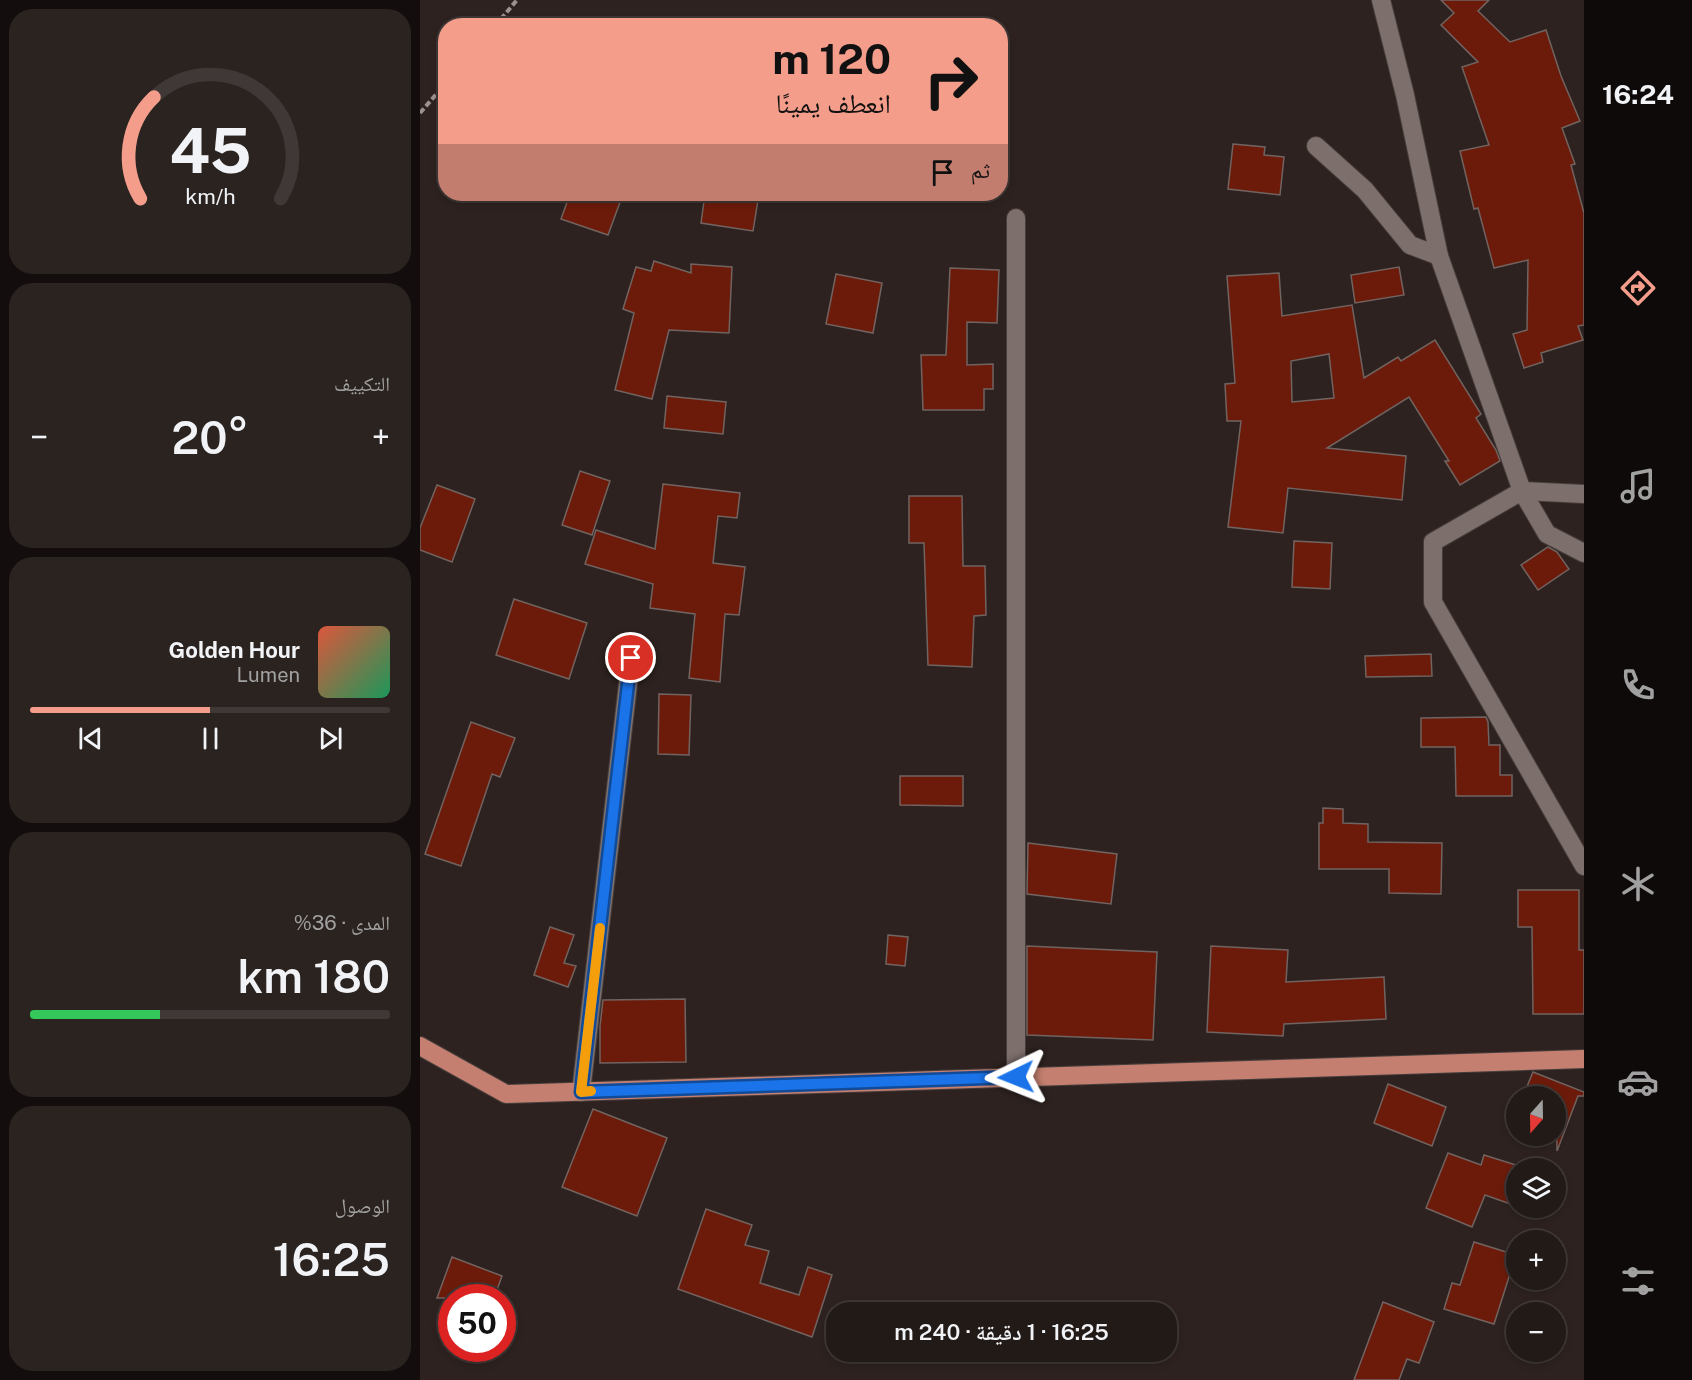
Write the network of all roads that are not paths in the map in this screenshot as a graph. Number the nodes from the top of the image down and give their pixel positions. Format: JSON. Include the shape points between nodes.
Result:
{"nodes":[{"id":1,"x":1381,"y":0,"type":"edge"},
{"id":2,"x":1316,"y":146,"type":"dead end"},
{"id":3,"x":1017,"y":218,"type":"dead end"},
{"id":4,"x":1439,"y":256,"type":"junction"},
{"id":5,"x":1522,"y":491,"type":"junction"},
{"id":6,"x":1584,"y":494,"type":"edge"},
{"id":7,"x":1584,"y":553,"type":"edge"},
{"id":8,"x":631,"y":658,"type":"dead end"},
{"id":9,"x":1584,"y":866,"type":"edge"},
{"id":10,"x":420,"y":1046,"type":"edge"},
{"id":11,"x":1584,"y":1059,"type":"edge"},
{"id":12,"x":1016,"y":1077,"type":"junction"},
{"id":13,"x":581,"y":1092,"type":"junction"}],
"edges":[{"from":1,"to":4,"type":"street"},
{"from":2,"to":4,"type":"street","via":[[1365,190],[1410,245]]},
{"from":3,"to":12,"type":"street"},
{"from":4,"to":5,"type":"street"},
{"from":5,"to":6,"type":"street"},
{"from":5,"to":7,"type":"street","via":[[1547,534]]},
{"from":5,"to":9,"type":"street","via":[[1433,542],[1433,602]]},
{"from":8,"to":13,"type":"street"},
{"from":10,"to":13,"type":"main road","via":[[506,1094]]},
{"from":11,"to":12,"type":"main road"},
{"from":12,"to":13,"type":"main road"}]}
